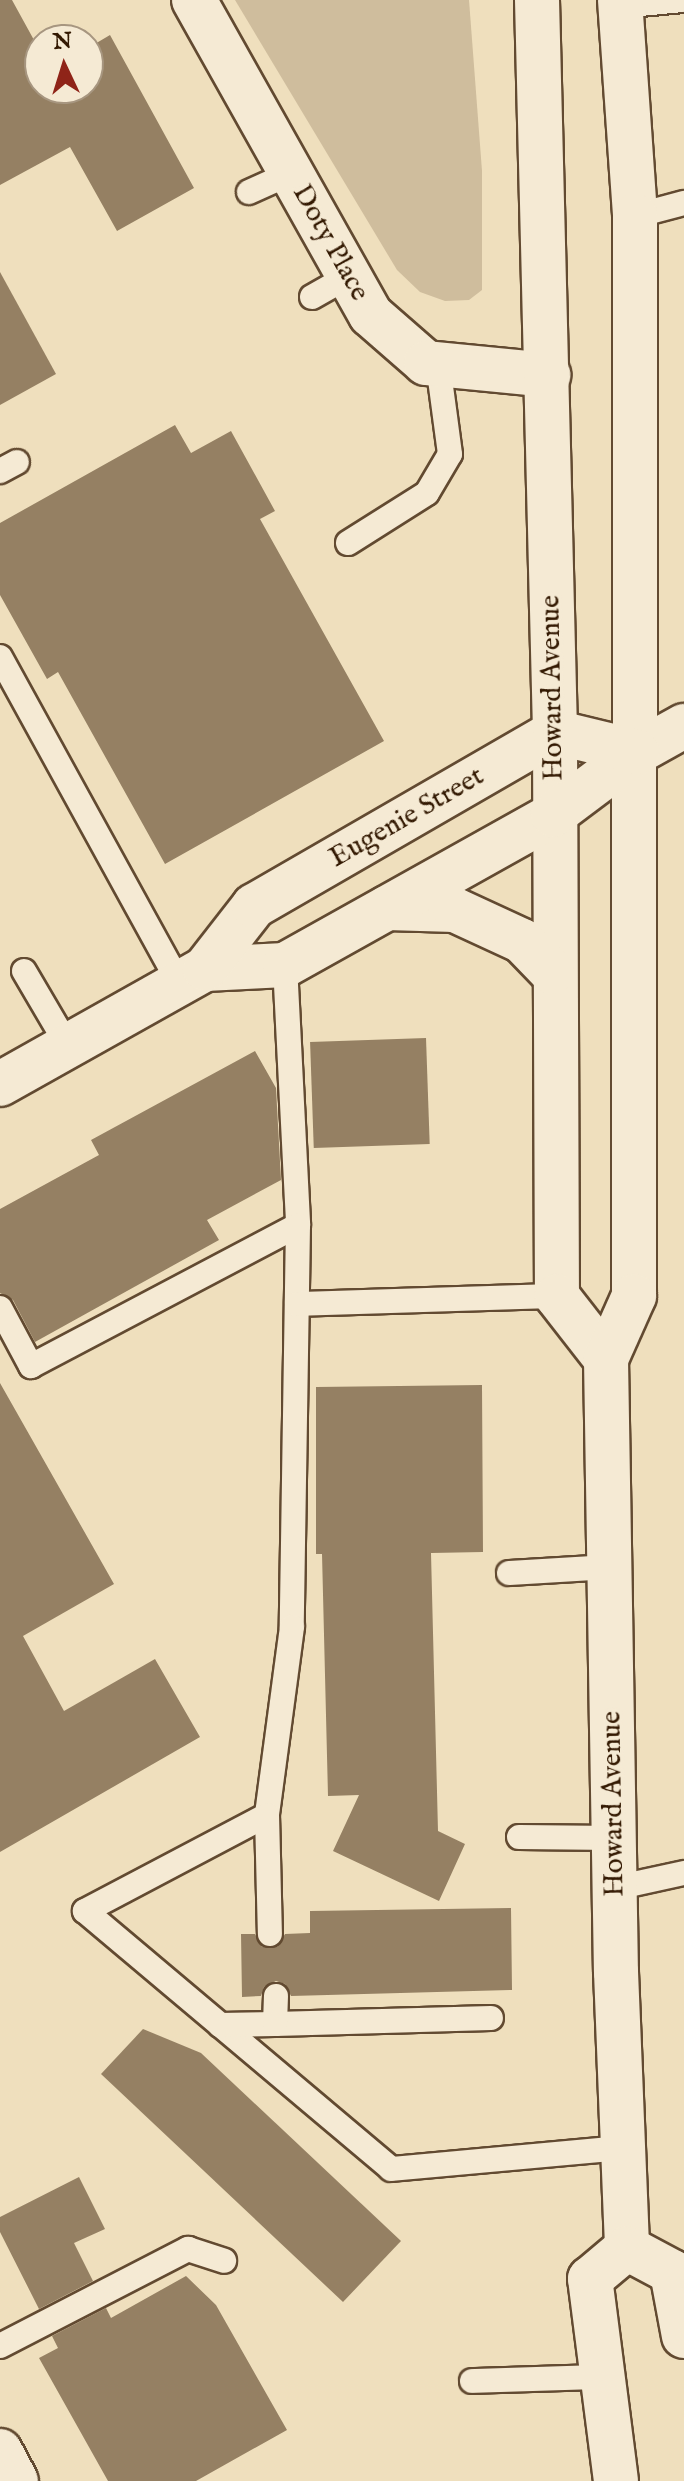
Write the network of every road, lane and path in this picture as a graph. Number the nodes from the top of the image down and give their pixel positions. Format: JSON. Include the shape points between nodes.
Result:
{"nodes":[{"id":1,"x":194,"y":0,"type":"edge"},
{"id":2,"x":537,"y":0,"type":"edge"},
{"id":3,"x":682,"y":0,"type":"edge"},
{"id":4,"x":620,"y":3,"type":"edge"},
{"id":5,"x":291,"y":173,"type":"junction"},
{"id":6,"x":249,"y":192,"type":"dead end"},
{"id":7,"x":684,"y":203,"type":"edge"},
{"id":8,"x":635,"y":216,"type":"junction"},
{"id":9,"x":438,"y":364,"type":"junction"},
{"id":10,"x":548,"y":375,"type":"junction"},
{"id":11,"x":348,"y":543,"type":"dead end"},
{"id":12,"x":0,"y":657,"type":"edge"},
{"id":13,"x":684,"y":726,"type":"edge"},
{"id":14,"x":555,"y":732,"type":"junction"},
{"id":15,"x":637,"y":752,"type":"junction"},
{"id":16,"x":553,"y":815,"type":"junction"},
{"id":17,"x":385,"y":908,"type":"junction"},
{"id":18,"x":285,"y":965,"type":"junction"},
{"id":19,"x":24,"y":971,"type":"dead end"},
{"id":20,"x":552,"y":972,"type":"junction"},
{"id":21,"x":192,"y":976,"type":"junction"},
{"id":22,"x":68,"y":1046,"type":"junction"},
{"id":23,"x":0,"y":1084,"type":"edge"},
{"id":24,"x":298,"y":1225,"type":"junction"},
{"id":25,"x":557,"y":1296,"type":"junction"},
{"id":26,"x":297,"y":1304,"type":"junction"},
{"id":27,"x":0,"y":1308,"type":"edge"},
{"id":28,"x":606,"y":1359,"type":"junction"},
{"id":29,"x":610,"y":1567,"type":"junction"},
{"id":30,"x":509,"y":1573,"type":"dead end"},
{"id":31,"x":267,"y":1815,"type":"junction"},
{"id":32,"x":519,"y":1837,"type":"dead end"},
{"id":33,"x":615,"y":1838,"type":"junction"},
{"id":34,"x":684,"y":1873,"type":"edge"},
{"id":35,"x":615,"y":1888,"type":"junction"},
{"id":36,"x":270,"y":1934,"type":"dead end"},
{"id":37,"x":276,"y":1996,"type":"dead end"},
{"id":38,"x":491,"y":2018,"type":"dead end"},
{"id":39,"x":275,"y":2024,"type":"junction"},
{"id":40,"x":220,"y":2025,"type":"junction"},
{"id":41,"x":623,"y":2148,"type":"junction"},
{"id":42,"x":627,"y":2248,"type":"junction"},
{"id":43,"x":224,"y":2261,"type":"dead end"},
{"id":44,"x":684,"y":2336,"type":"edge"},
{"id":45,"x":0,"y":2346,"type":"edge"},
{"id":46,"x":601,"y":2377,"type":"junction"},
{"id":47,"x":472,"y":2381,"type":"dead end"},
{"id":48,"x":0,"y":2451,"type":"edge"},
{"id":49,"x":16,"y":2481,"type":"edge"},
{"id":50,"x":616,"y":2481,"type":"edge"}],
"edges":[{"from":1,"to":5,"type":"main road","name":"Doty Place"},
{"from":2,"to":10,"type":"main road","name":"Howard Avenue"},
{"from":3,"to":4,"type":"lane"},
{"from":4,"to":8,"type":"main road","name":"Howard Avenue"},
{"from":5,"to":6,"type":"lane"},
{"from":5,"to":9,"type":"main road","name":"Doty Place","via":[[330,287],[426,363]]},
{"from":7,"to":8,"type":"lane"},
{"from":8,"to":15,"type":"main road","name":"Howard Avenue"},
{"from":9,"to":10,"type":"main road","name":"Doty Place"},
{"from":9,"to":11,"type":"lane","via":[[450,454],[427,493]]},
{"from":10,"to":14,"type":"main road","name":"Howard Avenue"},
{"from":12,"to":21,"type":"lane"},
{"from":13,"to":15,"type":"main road","name":"Eugenie Street"},
{"from":14,"to":15,"type":"main road"},
{"from":14,"to":16,"type":"main road","name":"Howard Avenue"},
{"from":14,"to":21,"type":"main road","name":"Eugenie Street","via":[[254,906]]},
{"from":15,"to":16,"type":"main road","name":"Eugenie Street"},
{"from":15,"to":28,"type":"main road","name":"Howard Avenue","via":[[634,1296]]},
{"from":16,"to":17,"type":"main road","name":"Eugenie Street"},
{"from":16,"to":20,"type":"main road","name":"Howard Avenue"},
{"from":17,"to":18,"type":"main road","name":"Eugenie Street"},
{"from":17,"to":20,"type":"main road","via":[[455,910],[522,941]]},
{"from":18,"to":21,"type":"main road","name":"Eugenie Street"},
{"from":18,"to":24,"type":"lane"},
{"from":19,"to":22,"type":"lane"},
{"from":20,"to":25,"type":"main road","name":"Howard Avenue"},
{"from":21,"to":22,"type":"main road","name":"Eugenie Street"},
{"from":22,"to":23,"type":"main road","name":"Eugenie Street"},
{"from":24,"to":26,"type":"lane"},
{"from":24,"to":27,"type":"lane","via":[[31,1366]]},
{"from":25,"to":26,"type":"lane"},
{"from":25,"to":28,"type":"main road"},
{"from":26,"to":31,"type":"lane","via":[[292,1627]]},
{"from":28,"to":29,"type":"main road","name":"Howard Avenue"},
{"from":29,"to":30,"type":"lane"},
{"from":29,"to":33,"type":"main road","name":"Howard Avenue"},
{"from":31,"to":36,"type":"lane"},
{"from":31,"to":40,"type":"lane","via":[[85,1911]]},
{"from":32,"to":33,"type":"lane"},
{"from":33,"to":35,"type":"main road","name":"Howard Avenue"},
{"from":34,"to":35,"type":"lane"},
{"from":35,"to":41,"type":"main road","name":"Howard Avenue"},
{"from":37,"to":39,"type":"lane"},
{"from":38,"to":39,"type":"lane"},
{"from":39,"to":40,"type":"lane"},
{"from":40,"to":41,"type":"lane","via":[[391,2169]]},
{"from":41,"to":42,"type":"main road","name":"Howard Avenue"},
{"from":42,"to":44,"type":"main road","via":[[672,2272]]},
{"from":42,"to":46,"type":"main road","via":[[590,2279]]},
{"from":43,"to":45,"type":"lane","via":[[188,2249]]},
{"from":46,"to":47,"type":"lane"},
{"from":46,"to":50,"type":"main road"},
{"from":48,"to":49,"type":"main road"}]}
